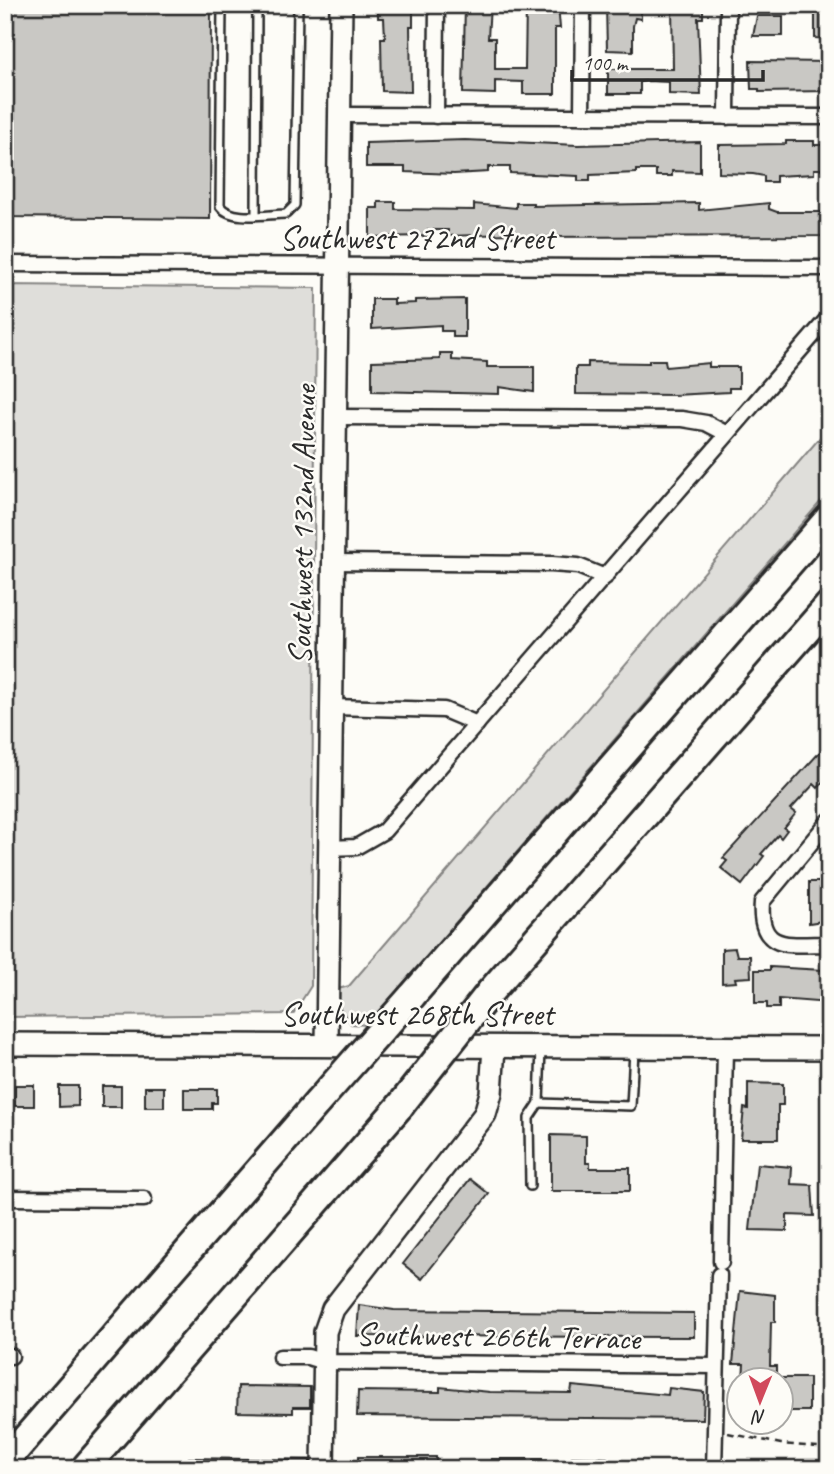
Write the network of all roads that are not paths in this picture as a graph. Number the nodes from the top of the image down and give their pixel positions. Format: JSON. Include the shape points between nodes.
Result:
{"nodes":[{"id":1,"x":222,"y":5,"type":"edge"},
{"id":2,"x":257,"y":5,"type":"edge"},
{"id":3,"x":298,"y":5,"type":"edge"},
{"id":4,"x":341,"y":5,"type":"edge"},
{"id":5,"x":437,"y":5,"type":"edge"},
{"id":6,"x":583,"y":5,"type":"edge"},
{"id":7,"x":728,"y":5,"type":"edge"},
{"id":8,"x":340,"y":115,"type":"junction"},
{"id":9,"x":436,"y":116,"type":"junction"},
{"id":10,"x":582,"y":116,"type":"junction"},
{"id":11,"x":727,"y":117,"type":"junction"},
{"id":12,"x":829,"y":117,"type":"edge"},
{"id":13,"x":256,"y":214,"type":"junction"},
{"id":14,"x":5,"y":264,"type":"edge"},
{"id":15,"x":339,"y":266,"type":"junction"},
{"id":16,"x":829,"y":268,"type":"edge"},
{"id":17,"x":829,"y":317,"type":"edge"},
{"id":18,"x":335,"y":417,"type":"junction"},
{"id":19,"x":727,"y":434,"type":"junction"},
{"id":20,"x":829,"y":518,"type":"edge"},
{"id":21,"x":333,"y":562,"type":"junction"},
{"id":22,"x":605,"y":577,"type":"junction"},
{"id":23,"x":829,"y":604,"type":"edge"},
{"id":24,"x":332,"y":707,"type":"junction"},
{"id":25,"x":477,"y":724,"type":"junction"},
{"id":26,"x":829,"y":821,"type":"edge"},
{"id":27,"x":329,"y":848,"type":"junction"},
{"id":28,"x":829,"y":944,"type":"edge"},
{"id":29,"x":5,"y":1044,"type":"edge"},
{"id":30,"x":327,"y":1045,"type":"junction"},
{"id":31,"x":494,"y":1047,"type":"junction"},
{"id":32,"x":541,"y":1047,"type":"junction"},
{"id":33,"x":635,"y":1047,"type":"junction"},
{"id":34,"x":725,"y":1047,"type":"junction"},
{"id":35,"x":829,"y":1048,"type":"edge"},
{"id":36,"x":539,"y":1103,"type":"junction"},
{"id":37,"x":530,"y":1186,"type":"dead end"},
{"id":38,"x":5,"y":1198,"type":"edge"},
{"id":39,"x":144,"y":1199,"type":"dead end"},
{"id":40,"x":280,"y":1357,"type":"dead end"},
{"id":41,"x":324,"y":1362,"type":"junction"},
{"id":42,"x":716,"y":1366,"type":"junction"},
{"id":43,"x":5,"y":1462,"type":"edge"},
{"id":44,"x":84,"y":1469,"type":"edge"},
{"id":45,"x":323,"y":1469,"type":"edge"},
{"id":46,"x":714,"y":1469,"type":"edge"}],
"edges":[{"from":1,"to":13,"type":"lane","via":[[220,206],[232,214]]},
{"from":2,"to":13,"type":"lane"},
{"from":3,"to":13,"type":"lane","via":[[295,205],[286,214]]},
{"from":4,"to":8,"type":"street","name":"Southwest 132nd Avenue"},
{"from":5,"to":9,"type":"street"},
{"from":6,"to":10,"type":"street"},
{"from":7,"to":11,"type":"street"},
{"from":8,"to":9,"type":"street"},
{"from":8,"to":15,"type":"street","name":"Southwest 132nd Avenue"},
{"from":9,"to":10,"type":"street"},
{"from":10,"to":11,"type":"street"},
{"from":11,"to":12,"type":"street"},
{"from":14,"to":15,"type":"street","name":"Southwest 272nd Street"},
{"from":15,"to":16,"type":"street","name":"Southwest 272nd Street"},
{"from":15,"to":18,"type":"street","name":"Southwest 132nd Avenue"},
{"from":17,"to":19,"type":"street"},
{"from":18,"to":19,"type":"street","via":[[672,419],[706,423]]},
{"from":18,"to":21,"type":"street","name":"Southwest 132nd Avenue"},
{"from":19,"to":22,"type":"street"},
{"from":20,"to":43,"type":"highway","bridge":true},
{"from":21,"to":22,"type":"street","via":[[552,564],[578,566]]},
{"from":21,"to":24,"type":"street","name":"Southwest 132nd Avenue"},
{"from":22,"to":25,"type":"street"},
{"from":23,"to":44,"type":"highway","bridge":true,"via":[[490,992],[400,1106]]},
{"from":24,"to":25,"type":"street","via":[[444,710]]},
{"from":24,"to":27,"type":"street","name":"Southwest 132nd Avenue"},
{"from":25,"to":27,"type":"street","via":[[384,831],[356,847]]},
{"from":26,"to":28,"type":"street","via":[[762,902],[761,929],[769,939],[785,944]]},
{"from":27,"to":30,"type":"street","name":"Southwest 132nd Avenue"},
{"from":29,"to":30,"type":"street","name":"Southwest 268th Street"},
{"from":30,"to":31,"type":"street","name":"Southwest 268th Street"},
{"from":31,"to":32,"type":"street","name":"Southwest 268th Street"},
{"from":31,"to":41,"type":"street","via":[[485,1114],[332,1310],[325,1332]]},
{"from":32,"to":33,"type":"street","name":"Southwest 268th Street"},
{"from":32,"to":36,"type":"lane"},
{"from":33,"to":34,"type":"street","name":"Southwest 268th Street"},
{"from":33,"to":36,"type":"lane","via":[[631,1105]]},
{"from":34,"to":35,"type":"street","name":"Southwest 268th Street"},
{"from":34,"to":42,"type":"street"},
{"from":36,"to":37,"type":"lane","via":[[529,1118]]},
{"from":38,"to":39,"type":"street"},
{"from":40,"to":41,"type":"street","name":"Southwest 266th Terrace"},
{"from":41,"to":42,"type":"street","name":"Southwest 266th Terrace"},
{"from":41,"to":45,"type":"street"},
{"from":42,"to":46,"type":"street"}]}
